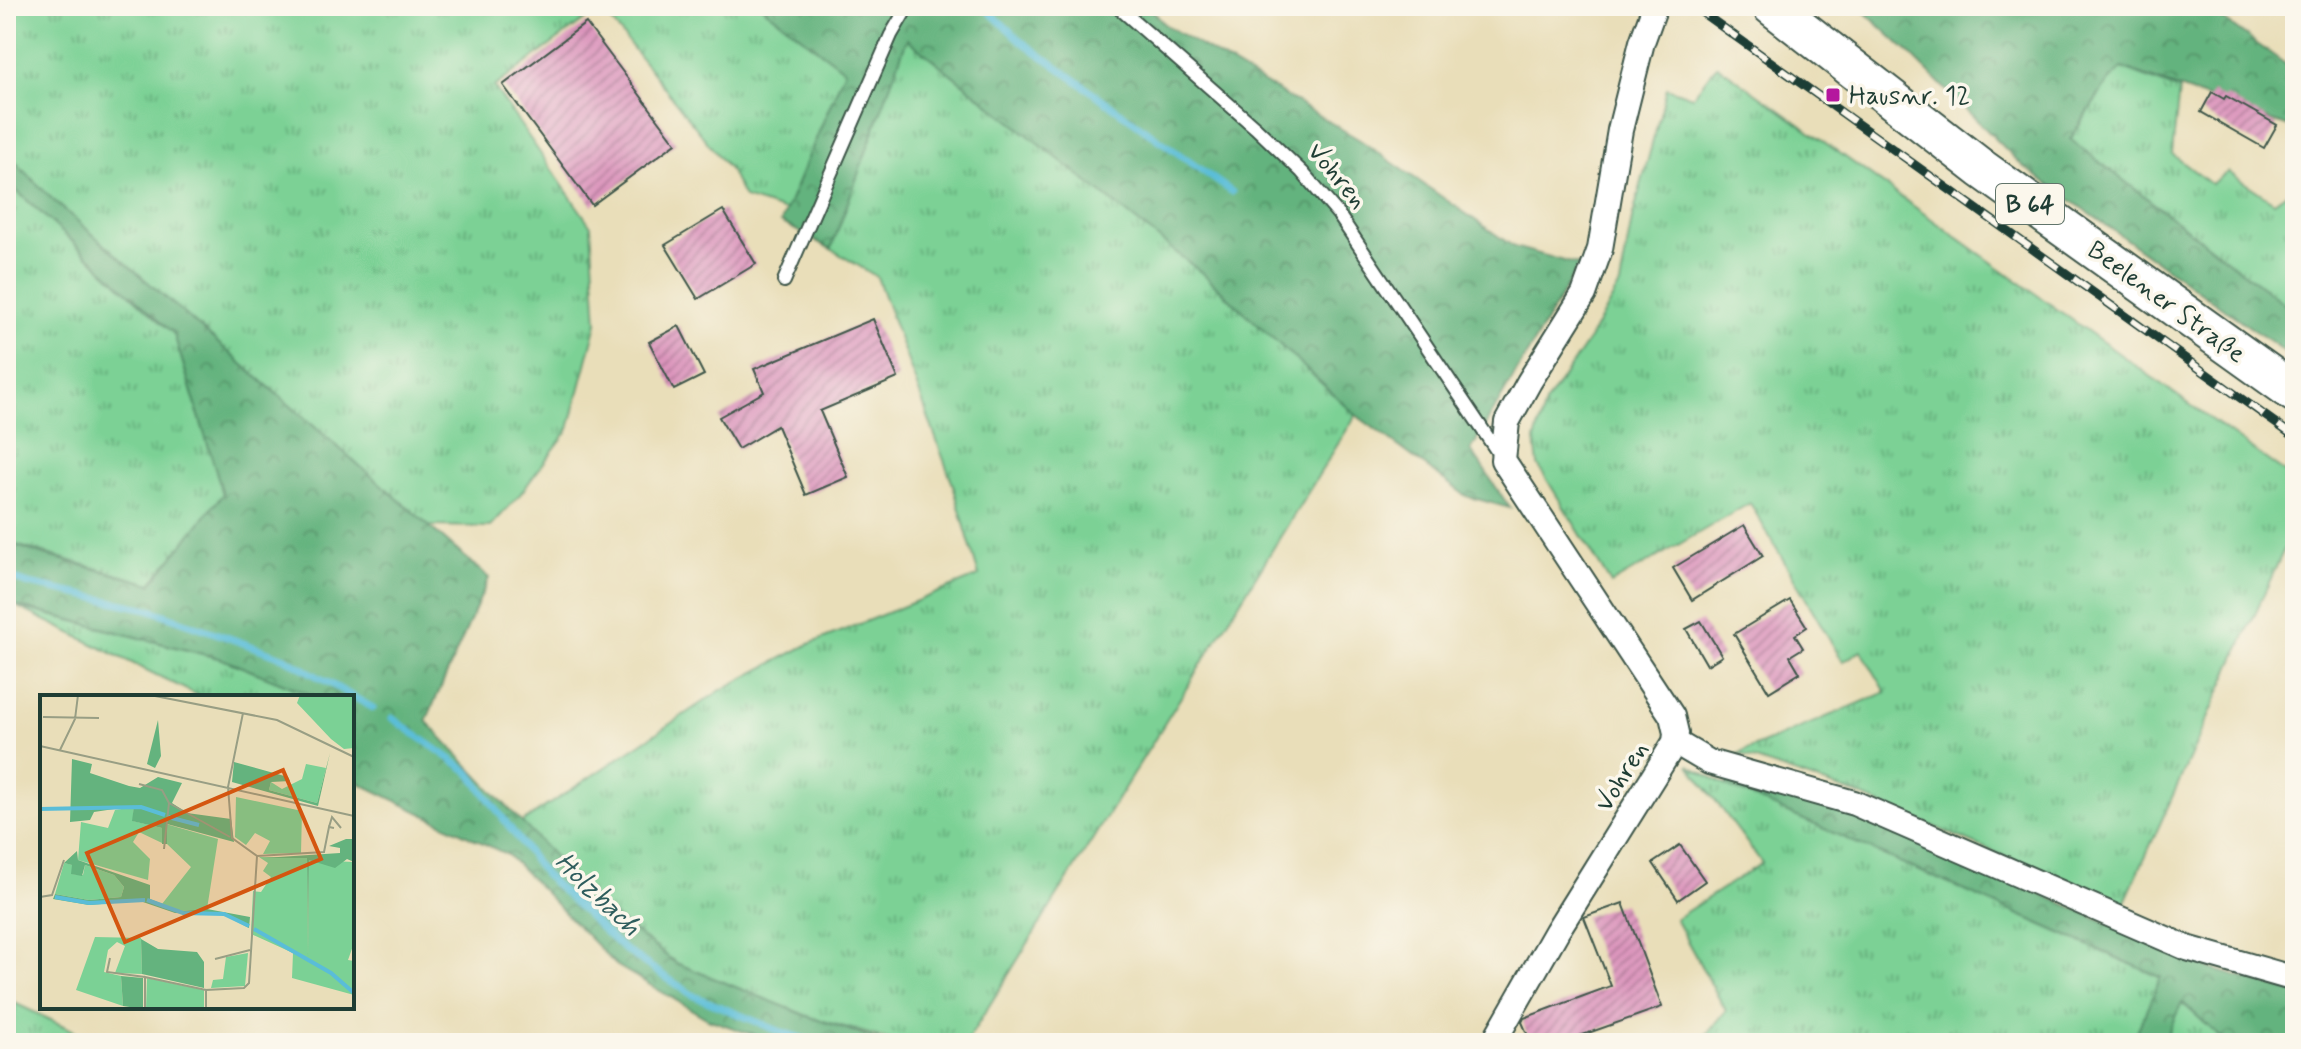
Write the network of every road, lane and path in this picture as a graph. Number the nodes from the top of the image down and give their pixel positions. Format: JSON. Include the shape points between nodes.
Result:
{"nodes":[{"id":1,"x":908,"y":6,"type":"edge"},
{"id":2,"x":1117,"y":6,"type":"edge"},
{"id":3,"x":1655,"y":6,"type":"edge"},
{"id":4,"x":1772,"y":6,"type":"edge"},
{"id":5,"x":784,"y":281,"type":"dead end"},
{"id":6,"x":2295,"y":393,"type":"edge"},
{"id":7,"x":1475,"y":418,"type":"junction"},
{"id":8,"x":1507,"y":422,"type":"junction"},
{"id":9,"x":1503,"y":460,"type":"junction"},
{"id":10,"x":1675,"y":742,"type":"junction"},
{"id":11,"x":2295,"y":979,"type":"edge"},
{"id":12,"x":1493,"y":1043,"type":"edge"}],
"edges":[{"from":1,"to":5,"type":"lane"},
{"from":2,"to":7,"type":"lane","name":"Vohren","via":[[1302,172],[1338,214]]},
{"from":3,"to":8,"type":"street","via":[[1620,130],[1600,249],[1584,294]]},
{"from":4,"to":6,"type":"main road","name":"Beelener Straße","number":"B 64","via":[[1982,169]]},
{"from":7,"to":8,"type":"lane"},
{"from":7,"to":9,"type":"lane","name":"Vohren"},
{"from":8,"to":9,"type":"street"},
{"from":9,"to":10,"type":"street","name":"Vohren","via":[[1672,716]]},
{"from":10,"to":11,"type":"street","via":[[1709,762],[1854,803],[2187,948]]},
{"from":10,"to":12,"type":"street","name":"Vohren"}]}
